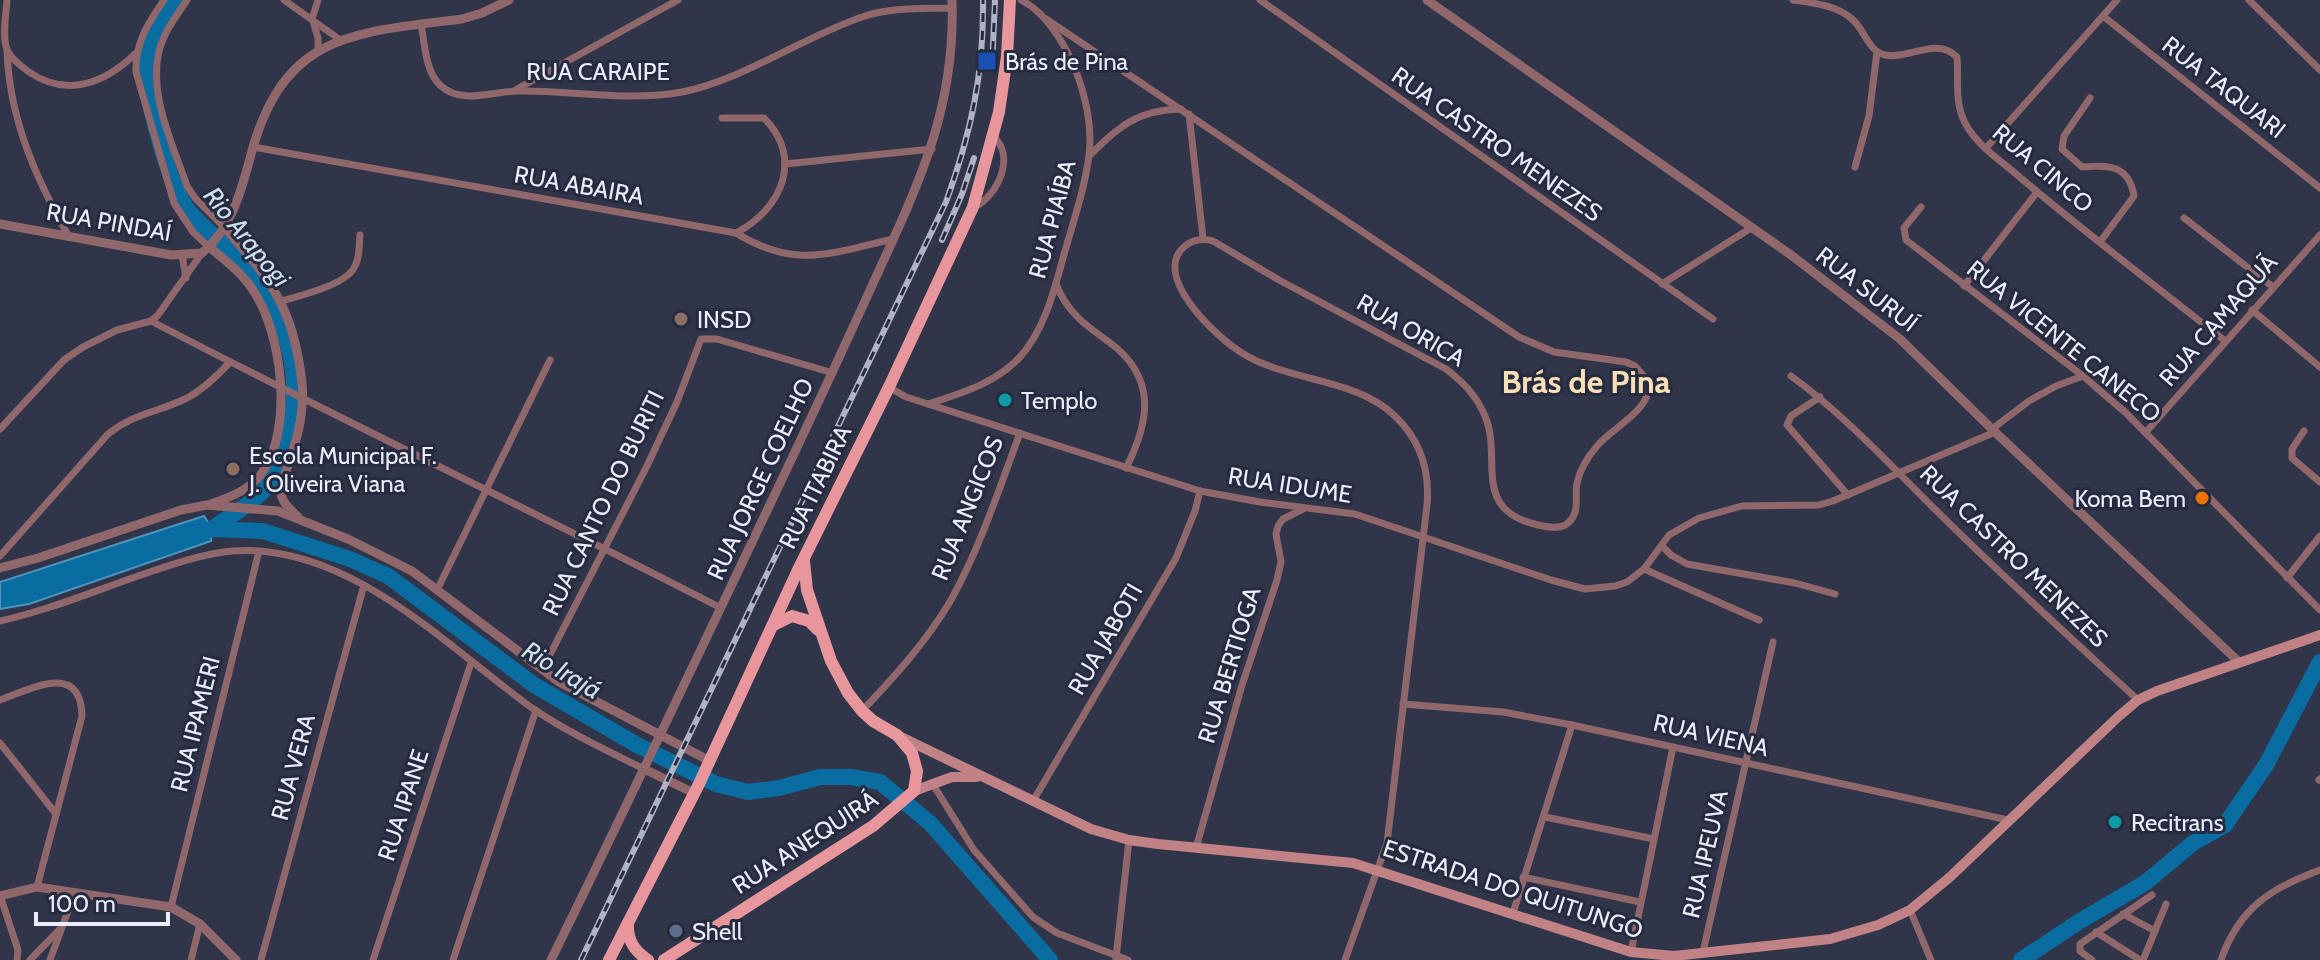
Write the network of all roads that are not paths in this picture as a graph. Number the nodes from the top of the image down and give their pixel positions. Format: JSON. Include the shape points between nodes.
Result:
{"nodes":[{"id":1,"x":7,"y":0,"type":"edge"},
{"id":2,"x":164,"y":0,"type":"edge"},
{"id":3,"x":187,"y":0,"type":"edge"},
{"id":4,"x":284,"y":0,"type":"edge"},
{"id":5,"x":318,"y":0,"type":"edge"},
{"id":6,"x":509,"y":0,"type":"edge"},
{"id":7,"x":678,"y":0,"type":"edge"},
{"id":8,"x":1010,"y":0,"type":"edge"},
{"id":9,"x":1021,"y":0,"type":"edge"},
{"id":10,"x":1260,"y":0,"type":"edge"},
{"id":11,"x":1427,"y":0,"type":"edge"},
{"id":12,"x":1793,"y":0,"type":"edge"},
{"id":13,"x":2117,"y":0,"type":"edge"},
{"id":14,"x":2249,"y":0,"type":"edge"},
{"id":15,"x":952,"y":4,"type":"edge"},
{"id":16,"x":2103,"y":16,"type":"junction"},
{"id":17,"x":312,"y":19,"type":"junction"},
{"id":18,"x":1046,"y":19,"type":"junction"},
{"id":19,"x":3,"y":22,"type":"edge"},
{"id":20,"x":421,"y":24,"type":"junction"},
{"id":21,"x":339,"y":39,"type":"junction"},
{"id":22,"x":7,"y":49,"type":"junction"},
{"id":23,"x":318,"y":50,"type":"junction"},
{"id":24,"x":1877,"y":52,"type":"junction"},
{"id":25,"x":135,"y":54,"type":"junction"},
{"id":26,"x":2320,"y":70,"type":"edge"},
{"id":27,"x":515,"y":91,"type":"junction"},
{"id":28,"x":2090,"y":98,"type":"dead end"},
{"id":29,"x":1181,"y":109,"type":"junction"},
{"id":30,"x":1189,"y":114,"type":"junction"},
{"id":31,"x":722,"y":118,"type":"dead end"},
{"id":32,"x":253,"y":147,"type":"junction"},
{"id":33,"x":1986,"y":148,"type":"junction"},
{"id":34,"x":932,"y":149,"type":"junction"},
{"id":35,"x":1090,"y":155,"type":"junction"},
{"id":36,"x":785,"y":164,"type":"junction"},
{"id":37,"x":1855,"y":167,"type":"dead end"},
{"id":38,"x":2320,"y":188,"type":"edge"},
{"id":39,"x":2037,"y":192,"type":"junction"},
{"id":40,"x":1921,"y":207,"type":"dead end"},
{"id":41,"x":2184,"y":218,"type":"dead end"},
{"id":42,"x":0,"y":224,"type":"edge"},
{"id":43,"x":1751,"y":228,"type":"junction"},
{"id":44,"x":222,"y":229,"type":"junction"},
{"id":45,"x":736,"y":233,"type":"junction"},
{"id":46,"x":68,"y":235,"type":"junction"},
{"id":47,"x":360,"y":235,"type":"dead end"},
{"id":48,"x":2320,"y":235,"type":"edge"},
{"id":49,"x":1203,"y":238,"type":"junction"},
{"id":50,"x":893,"y":239,"type":"junction"},
{"id":51,"x":2100,"y":242,"type":"junction"},
{"id":52,"x":208,"y":248,"type":"junction"},
{"id":53,"x":182,"y":255,"type":"junction"},
{"id":54,"x":186,"y":278,"type":"junction"},
{"id":55,"x":1056,"y":284,"type":"junction"},
{"id":56,"x":1662,"y":284,"type":"junction"},
{"id":57,"x":1964,"y":286,"type":"junction"},
{"id":58,"x":2273,"y":287,"type":"junction"},
{"id":59,"x":282,"y":301,"type":"junction"},
{"id":60,"x":2252,"y":310,"type":"junction"},
{"id":61,"x":1713,"y":319,"type":"dead end"},
{"id":62,"x":151,"y":321,"type":"junction"},
{"id":63,"x":2224,"y":340,"type":"junction"},
{"id":64,"x":550,"y":360,"type":"dead end"},
{"id":65,"x":230,"y":362,"type":"junction"},
{"id":66,"x":2320,"y":367,"type":"edge"},
{"id":67,"x":833,"y":373,"type":"junction"},
{"id":68,"x":1791,"y":376,"type":"dead end"},
{"id":69,"x":2083,"y":376,"type":"junction"},
{"id":70,"x":889,"y":387,"type":"junction"},
{"id":71,"x":286,"y":391,"type":"junction"},
{"id":72,"x":1820,"y":397,"type":"junction"},
{"id":73,"x":301,"y":398,"type":"junction"},
{"id":74,"x":928,"y":404,"type":"junction"},
{"id":75,"x":0,"y":429,"type":"edge"},
{"id":76,"x":1993,"y":431,"type":"junction"},
{"id":77,"x":2304,"y":431,"type":"dead end"},
{"id":78,"x":2146,"y":432,"type":"junction"},
{"id":79,"x":1020,"y":433,"type":"junction"},
{"id":80,"x":1126,"y":468,"type":"junction"},
{"id":81,"x":1898,"y":473,"type":"junction"},
{"id":82,"x":2320,"y":482,"type":"edge"},
{"id":83,"x":488,"y":489,"type":"junction"},
{"id":84,"x":1200,"y":491,"type":"junction"},
{"id":85,"x":1848,"y":495,"type":"junction"},
{"id":86,"x":207,"y":505,"type":"junction"},
{"id":87,"x":1305,"y":508,"type":"junction"},
{"id":88,"x":300,"y":519,"type":"junction"},
{"id":89,"x":1424,"y":536,"type":"junction"},
{"id":90,"x":2320,"y":536,"type":"edge"},
{"id":91,"x":1662,"y":546,"type":"junction"},
{"id":92,"x":604,"y":548,"type":"junction"},
{"id":93,"x":259,"y":551,"type":"junction"},
{"id":94,"x":0,"y":556,"type":"edge"},
{"id":95,"x":804,"y":558,"type":"junction"},
{"id":96,"x":0,"y":568,"type":"edge"},
{"id":97,"x":1644,"y":569,"type":"junction"},
{"id":98,"x":2287,"y":578,"type":"junction"},
{"id":99,"x":364,"y":585,"type":"junction"},
{"id":100,"x":437,"y":590,"type":"junction"},
{"id":101,"x":1835,"y":594,"type":"dead end"},
{"id":102,"x":721,"y":608,"type":"junction"},
{"id":103,"x":2320,"y":610,"type":"edge"},
{"id":104,"x":1759,"y":620,"type":"dead end"},
{"id":105,"x":0,"y":621,"type":"edge"},
{"id":106,"x":772,"y":626,"type":"junction"},
{"id":107,"x":821,"y":632,"type":"junction"},
{"id":108,"x":2320,"y":635,"type":"edge"},
{"id":109,"x":1773,"y":642,"type":"dead end"},
{"id":110,"x":2239,"y":662,"type":"junction"},
{"id":111,"x":471,"y":663,"type":"junction"},
{"id":112,"x":542,"y":670,"type":"junction"},
{"id":113,"x":0,"y":700,"type":"edge"},
{"id":114,"x":2138,"y":700,"type":"junction"},
{"id":115,"x":1403,"y":704,"type":"junction"},
{"id":116,"x":536,"y":710,"type":"junction"},
{"id":117,"x":862,"y":711,"type":"junction"},
{"id":118,"x":1572,"y":725,"type":"junction"},
{"id":119,"x":897,"y":735,"type":"junction"},
{"id":120,"x":658,"y":740,"type":"junction"},
{"id":121,"x":0,"y":743,"type":"edge"},
{"id":122,"x":1673,"y":747,"type":"junction"},
{"id":123,"x":708,"y":764,"type":"junction"},
{"id":124,"x":1746,"y":764,"type":"junction"},
{"id":125,"x":646,"y":766,"type":"junction"},
{"id":126,"x":990,"y":780,"type":"junction"},
{"id":127,"x":932,"y":783,"type":"junction"},
{"id":128,"x":696,"y":789,"type":"junction"},
{"id":129,"x":912,"y":793,"type":"junction"},
{"id":130,"x":1033,"y":801,"type":"junction"},
{"id":131,"x":56,"y":814,"type":"junction"},
{"id":132,"x":1545,"y":817,"type":"junction"},
{"id":133,"x":2008,"y":820,"type":"junction"},
{"id":134,"x":1654,"y":839,"type":"junction"},
{"id":135,"x":1129,"y":840,"type":"junction"},
{"id":136,"x":1196,"y":848,"type":"junction"},
{"id":137,"x":1379,"y":869,"type":"junction"},
{"id":138,"x":2320,"y":870,"type":"edge"},
{"id":139,"x":1523,"y":877,"type":"junction"},
{"id":140,"x":37,"y":887,"type":"junction"},
{"id":141,"x":75,"y":892,"type":"junction"},
{"id":142,"x":0,"y":895,"type":"edge"},
{"id":143,"x":2152,"y":895,"type":"dead end"},
{"id":144,"x":1640,"y":902,"type":"junction"},
{"id":145,"x":2166,"y":904,"type":"dead end"},
{"id":146,"x":171,"y":907,"type":"junction"},
{"id":147,"x":1910,"y":910,"type":"junction"},
{"id":148,"x":1513,"y":913,"type":"junction"},
{"id":149,"x":2123,"y":914,"type":"junction"},
{"id":150,"x":628,"y":923,"type":"junction"},
{"id":151,"x":200,"y":924,"type":"junction"},
{"id":152,"x":61,"y":928,"type":"junction"},
{"id":153,"x":2155,"y":931,"type":"junction"},
{"id":154,"x":2096,"y":932,"type":"junction"},
{"id":155,"x":1631,"y":952,"type":"junction"},
{"id":156,"x":1703,"y":952,"type":"junction"},
{"id":157,"x":1116,"y":958,"type":"edge"},
{"id":158,"x":1652,"y":958,"type":"edge"},
{"id":159,"x":17,"y":960,"type":"edge"},
{"id":160,"x":30,"y":960,"type":"edge"},
{"id":161,"x":50,"y":960,"type":"edge"},
{"id":162,"x":191,"y":960,"type":"edge"},
{"id":163,"x":236,"y":960,"type":"edge"},
{"id":164,"x":261,"y":960,"type":"edge"},
{"id":165,"x":373,"y":960,"type":"edge"},
{"id":166,"x":453,"y":960,"type":"edge"},
{"id":167,"x":551,"y":960,"type":"edge"},
{"id":168,"x":609,"y":960,"type":"edge"},
{"id":169,"x":648,"y":960,"type":"edge"},
{"id":170,"x":664,"y":960,"type":"edge"},
{"id":171,"x":1128,"y":960,"type":"edge"},
{"id":172,"x":1345,"y":960,"type":"edge"},
{"id":173,"x":1931,"y":960,"type":"edge"},
{"id":174,"x":2092,"y":960,"type":"edge"},
{"id":175,"x":2141,"y":960,"type":"edge"},
{"id":176,"x":2221,"y":960,"type":"edge"}],
"edges":[{"from":1,"to":19,"type":"street"},
{"from":2,"to":25,"type":"street"},
{"from":3,"to":44,"type":"street","via":[[160,48],[158,88],[187,186]]},
{"from":4,"to":17,"type":"street"},
{"from":5,"to":17,"type":"street"},
{"from":6,"to":20,"type":"street","via":[[462,19]]},
{"from":7,"to":27,"type":"street"},
{"from":8,"to":70,"type":"main road","name":"RUA ITABIRA","via":[[993,136],[973,207]]},
{"from":9,"to":18,"type":"street","name":"RUA PIAÍBA"},
{"from":10,"to":56,"type":"street","name":"RUA CASTRO MENEZES"},
{"from":11,"to":43,"type":"street","name":"RUA SURUÍ"},
{"from":12,"to":24,"type":"street","via":[[1842,12]]},
{"from":13,"to":16,"type":"street"},
{"from":14,"to":26,"type":"street"},
{"from":15,"to":27,"type":"street","name":"RUA CARAIPE","via":[[865,16],[682,92]]},
{"from":15,"to":34,"type":"street","name":"RUA JORGE COELHO","via":[[949,75]]},
{"from":16,"to":33,"type":"street"},
{"from":16,"to":38,"type":"street","name":"RUA TAQUARI"},
{"from":17,"to":21,"type":"street"},
{"from":17,"to":23,"type":"street"},
{"from":18,"to":29,"type":"street","name":"RUA ORICA"},
{"from":18,"to":35,"type":"street","name":"RUA PIAÍBA","via":[[1080,82]]},
{"from":19,"to":22,"type":"street"},
{"from":20,"to":21,"type":"street"},
{"from":20,"to":27,"type":"street","name":"RUA CARAIPE","via":[[429,65],[442,87],[467,96]]},
{"from":21,"to":23,"type":"street"},
{"from":22,"to":25,"type":"street","via":[[36,77],[64,86],[104,79]]},
{"from":22,"to":46,"type":"street","via":[[14,112],[37,175]]},
{"from":23,"to":32,"type":"street","via":[[280,86]]},
{"from":24,"to":33,"type":"street","name":"RUA CINCO","via":[[1891,56],[1935,48],[1951,51],[1957,57],[1959,108]]},
{"from":24,"to":37,"type":"street","via":[[1869,116]]},
{"from":25,"to":52,"type":"street","via":[[141,96],[174,203]]},
{"from":28,"to":51,"type":"street","via":[[2064,136],[2062,149],[2082,167],[2117,168],[2134,196]]},
{"from":29,"to":30,"type":"street","name":"RUA ORICA"},
{"from":29,"to":35,"type":"street","via":[[1142,115]]},
{"from":30,"to":49,"type":"street"},
{"from":30,"to":49,"type":"street","name":"RUA ORICA","via":[[1519,337],[1554,352],[1635,366],[1648,381],[1648,397],[1588,458],[1568,523],[1527,523],[1501,503],[1493,487],[1486,419],[1464,383],[1426,357]]},
{"from":31,"to":36,"type":"street","via":[[764,118],[777,130]]},
{"from":32,"to":44,"type":"street","via":[[239,199]]},
{"from":32,"to":45,"type":"street","name":"RUA ABAIRA"},
{"from":33,"to":39,"type":"street","name":"RUA CINCO"},
{"from":34,"to":36,"type":"street"},
{"from":34,"to":50,"type":"street","name":"RUA JORGE COELHO"},
{"from":35,"to":55,"type":"street","name":"RUA PIAÍBA"},
{"from":36,"to":45,"type":"street","via":[[775,200]]},
{"from":39,"to":51,"type":"street","name":"RUA CINCO"},
{"from":39,"to":57,"type":"street"},
{"from":40,"to":57,"type":"street","name":"RUA VICENTE CANECO","via":[[1904,228],[1906,240]]},
{"from":41,"to":58,"type":"street"},
{"from":42,"to":46,"type":"street","name":"RUA PINDAÍ"},
{"from":43,"to":56,"type":"street"},
{"from":43,"to":76,"type":"street","name":"RUA SURUÍ","via":[[1900,339]]},
{"from":44,"to":52,"type":"street"},
{"from":44,"to":59,"type":"street","via":[[271,281]]},
{"from":45,"to":50,"type":"street","name":"RUA ABAIRA","via":[[769,251],[798,257]]},
{"from":46,"to":53,"type":"street","name":"RUA PINDAÍ"},
{"from":47,"to":59,"type":"street","via":[[355,268],[348,275]]},
{"from":48,"to":58,"type":"street","name":"RUA CAMAQUÃ"},
{"from":49,"to":89,"type":"street","via":[[1184,247],[1174,269],[1186,297],[1222,339],[1270,366],[1377,402],[1407,429],[1425,463],[1429,484]]},
{"from":50,"to":67,"type":"street","name":"RUA JORGE COELHO"},
{"from":51,"to":63,"type":"street","name":"RUA CINCO"},
{"from":52,"to":53,"type":"street","name":"RUA PINDAÍ"},
{"from":52,"to":54,"type":"street"},
{"from":52,"to":71,"type":"street","via":[[241,274],[263,308]]},
{"from":53,"to":54,"type":"street"},
{"from":54,"to":62,"type":"street"},
{"from":55,"to":74,"type":"street","name":"RUA PIAÍBA","via":[[1033,339],[1005,371],[985,384]]},
{"from":55,"to":80,"type":"street","via":[[1078,320],[1122,353],[1143,387],[1144,426]]},
{"from":56,"to":61,"type":"street","name":"RUA CASTRO MENEZES"},
{"from":57,"to":69,"type":"street","name":"RUA VICENTE CANECO"},
{"from":58,"to":60,"type":"street","name":"RUA CAMAQUÃ"},
{"from":59,"to":73,"type":"street","via":[[300,367]]},
{"from":60,"to":63,"type":"street","name":"RUA CAMAQUÃ"},
{"from":60,"to":66,"type":"street"},
{"from":62,"to":65,"type":"street"},
{"from":62,"to":75,"type":"street","via":[[117,330],[64,360]]},
{"from":63,"to":78,"type":"street","name":"RUA CAMAQUÃ"},
{"from":64,"to":83,"type":"street"},
{"from":65,"to":71,"type":"street"},
{"from":65,"to":94,"type":"street","via":[[202,389],[125,421],[108,434]]},
{"from":67,"to":92,"type":"street","name":"RUA CANTO DO BURITI","via":[[701,339],[677,402]]},
{"from":67,"to":102,"type":"street","name":"RUA JORGE COELHO"},
{"from":68,"to":72,"type":"street","name":"RUA CASTRO MENEZES"},
{"from":69,"to":76,"type":"street","via":[[2029,401]]},
{"from":69,"to":78,"type":"street","name":"RUA VICENTE CANECO"},
{"from":70,"to":74,"type":"street","name":"RUA IDUME"},
{"from":70,"to":95,"type":"main road","name":"RUA ITABIRA"},
{"from":71,"to":73,"type":"street"},
{"from":71,"to":86,"type":"street","via":[[263,472],[238,494]]},
{"from":72,"to":81,"type":"street","name":"RUA CASTRO MENEZES"},
{"from":72,"to":85,"type":"street","via":[[1791,416],[1787,425]]},
{"from":73,"to":83,"type":"street"},
{"from":73,"to":88,"type":"street","via":[[281,489],[285,504]]},
{"from":74,"to":79,"type":"street","name":"RUA IDUME"},
{"from":76,"to":81,"type":"street"},
{"from":76,"to":110,"type":"street","name":"RUA SURUÍ"},
{"from":77,"to":82,"type":"street","via":[[2292,458]]},
{"from":78,"to":98,"type":"street","name":"RUA VICENTE CANECO"},
{"from":79,"to":80,"type":"street","name":"RUA IDUME"},
{"from":79,"to":117,"type":"street","name":"RUA ANGICOS","via":[[950,602],[911,657]]},
{"from":80,"to":84,"type":"street","name":"RUA IDUME"},
{"from":81,"to":85,"type":"street"},
{"from":81,"to":114,"type":"street","name":"RUA CASTRO MENEZES"},
{"from":83,"to":92,"type":"street"},
{"from":83,"to":100,"type":"street"},
{"from":84,"to":87,"type":"street","name":"RUA IDUME"},
{"from":84,"to":130,"type":"street","name":"RUA JABOTI","via":[[1176,558]]},
{"from":85,"to":91,"type":"street","name":"RUA IDUME","via":[[1819,505],[1742,506],[1699,518],[1669,535]]},
{"from":86,"to":88,"type":"street","via":[[266,508]]},
{"from":86,"to":96,"type":"street"},
{"from":87,"to":89,"type":"street","name":"RUA IDUME","via":[[1355,514]]},
{"from":87,"to":136,"type":"street","name":"RUA BERTIOGA","via":[[1278,526],[1277,580]]},
{"from":88,"to":100,"type":"street","via":[[372,550]]},
{"from":89,"to":97,"type":"street","name":"RUA IDUME","via":[[1585,589],[1627,582]]},
{"from":89,"to":115,"type":"street"},
{"from":90,"to":98,"type":"street"},
{"from":91,"to":97,"type":"street","name":"RUA IDUME"},
{"from":91,"to":101,"type":"street","via":[[1687,564]]},
{"from":92,"to":102,"type":"street"},
{"from":92,"to":112,"type":"street","name":"RUA CANTO DO BURITI"},
{"from":93,"to":99,"type":"street","via":[[324,567]]},
{"from":93,"to":105,"type":"street","via":[[190,559]]},
{"from":93,"to":146,"type":"street","name":"RUA IPAMERI"},
{"from":95,"to":106,"type":"main road","name":"RUA ITABIRA"},
{"from":95,"to":107,"type":"main road","name":"ESTRADA DO QUITUNGO","via":[[807,590]]},
{"from":97,"to":104,"type":"street"},
{"from":98,"to":103,"type":"street","name":"RUA VICENTE CANECO"},
{"from":99,"to":111,"type":"street"},
{"from":99,"to":164,"type":"street","name":"RUA VERA"},
{"from":100,"to":112,"type":"street"},
{"from":102,"to":120,"type":"street","name":"RUA JORGE COELHO"},
{"from":106,"to":107,"type":"main road","via":[[792,616]]},
{"from":106,"to":123,"type":"main road","name":"RUA ITABIRA"},
{"from":107,"to":117,"type":"main road","name":"ESTRADA DO QUITUNGO","via":[[831,661]]},
{"from":108,"to":110,"type":"main road","name":"ESTRADA DO QUITUNGO"},
{"from":109,"to":124,"type":"street","name":"RUA IPEUVA"},
{"from":110,"to":114,"type":"main road","name":"ESTRADA DO QUITUNGO"},
{"from":111,"to":116,"type":"street"},
{"from":111,"to":165,"type":"street","name":"RUA IPANE"},
{"from":112,"to":120,"type":"street"},
{"from":113,"to":131,"type":"street","via":[[67,683],[82,701]]},
{"from":114,"to":133,"type":"main road","name":"ESTRADA DO QUITUNGO"},
{"from":115,"to":118,"type":"street","name":"RUA VIENA","via":[[1503,712]]},
{"from":115,"to":137,"type":"street"},
{"from":116,"to":125,"type":"street","via":[[591,743]]},
{"from":116,"to":166,"type":"street"},
{"from":117,"to":119,"type":"main road","name":"ESTRADA DO QUITUNGO"},
{"from":118,"to":122,"type":"street","name":"RUA VIENA"},
{"from":118,"to":132,"type":"street"},
{"from":119,"to":126,"type":"main road","name":"ESTRADA DO QUITUNGO"},
{"from":119,"to":129,"type":"main road","name":"RUA ANEQUIRÁ","via":[[915,762]]},
{"from":120,"to":123,"type":"street"},
{"from":120,"to":125,"type":"street","name":"RUA JORGE COELHO"},
{"from":121,"to":131,"type":"street"},
{"from":122,"to":124,"type":"street","name":"RUA VIENA"},
{"from":122,"to":134,"type":"street"},
{"from":123,"to":128,"type":"main road","name":"RUA ITABIRA"},
{"from":124,"to":133,"type":"street","name":"RUA VIENA"},
{"from":124,"to":156,"type":"street","name":"RUA IPEUVA"},
{"from":125,"to":128,"type":"street"},
{"from":125,"to":167,"type":"street","name":"RUA JORGE COELHO"},
{"from":126,"to":127,"type":"main road","name":"ESTRADA DO QUITUNGO","via":[[963,776]]},
{"from":126,"to":130,"type":"main road","name":"ESTRADA DO QUITUNGO"},
{"from":127,"to":129,"type":"main road","name":"ESTRADA DO QUITUNGO"},
{"from":127,"to":157,"type":"street","via":[[974,850],[1033,917]]},
{"from":128,"to":150,"type":"main road","name":"RUA ITABIRA"},
{"from":129,"to":170,"type":"main road","name":"RUA ANEQUIRÁ","via":[[873,826]]},
{"from":130,"to":135,"type":"main road","name":"ESTRADA DO QUITUNGO","via":[[1091,829]]},
{"from":131,"to":140,"type":"street"},
{"from":132,"to":134,"type":"street"},
{"from":132,"to":139,"type":"street"},
{"from":133,"to":147,"type":"main road","name":"ESTRADA DO QUITUNGO"},
{"from":134,"to":144,"type":"street"},
{"from":135,"to":136,"type":"main road","name":"ESTRADA DO QUITUNGO"},
{"from":135,"to":157,"type":"street"},
{"from":136,"to":137,"type":"main road","name":"ESTRADA DO QUITUNGO"},
{"from":137,"to":148,"type":"main road","name":"ESTRADA DO QUITUNGO"},
{"from":137,"to":172,"type":"street"},
{"from":138,"to":176,"type":"street","via":[[2261,899],[2236,928]]},
{"from":139,"to":144,"type":"street"},
{"from":139,"to":148,"type":"street"},
{"from":140,"to":141,"type":"street"},
{"from":140,"to":142,"type":"street"},
{"from":141,"to":146,"type":"street"},
{"from":141,"to":152,"type":"street"},
{"from":142,"to":159,"type":"street"},
{"from":143,"to":149,"type":"street"},
{"from":144,"to":155,"type":"street"},
{"from":145,"to":153,"type":"street"},
{"from":146,"to":151,"type":"street"},
{"from":147,"to":156,"type":"main road","name":"ESTRADA DO QUITUNGO","via":[[1830,939]]},
{"from":147,"to":173,"type":"street"},
{"from":148,"to":155,"type":"main road","name":"ESTRADA DO QUITUNGO"},
{"from":149,"to":153,"type":"street"},
{"from":149,"to":154,"type":"street"},
{"from":150,"to":168,"type":"main road","name":"RUA ITABIRA"},
{"from":150,"to":169,"type":"main road","via":[[633,947]]},
{"from":151,"to":162,"type":"street"},
{"from":151,"to":163,"type":"street"},
{"from":152,"to":160,"type":"street"},
{"from":152,"to":161,"type":"street"},
{"from":153,"to":175,"type":"street"},
{"from":154,"to":174,"type":"street","via":[[2079,947]]},
{"from":154,"to":175,"type":"street"},
{"from":155,"to":158,"type":"main road","name":"ESTRADA DO QUITUNGO"},
{"from":156,"to":158,"type":"main road","name":"ESTRADA DO QUITUNGO"},
{"from":157,"to":171,"type":"street"}]}
